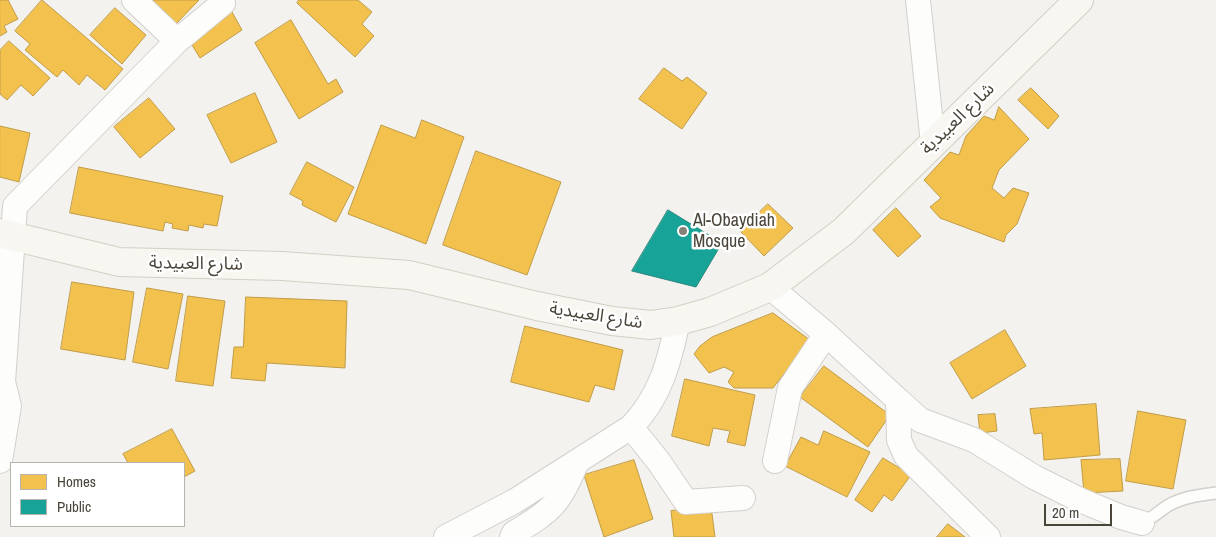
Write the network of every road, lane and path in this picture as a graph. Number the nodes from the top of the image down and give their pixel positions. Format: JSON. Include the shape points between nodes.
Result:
{"nodes":[{"id":1,"x":134,"y":0,"type":"edge"},
{"id":2,"x":918,"y":0,"type":"edge"},
{"id":3,"x":1079,"y":0,"type":"edge"},
{"id":4,"x":226,"y":1,"type":"edge"},
{"id":5,"x":177,"y":41,"type":"junction"},
{"id":6,"x":933,"y":144,"type":"junction"},
{"id":7,"x":7,"y":235,"type":"edge"},
{"id":8,"x":770,"y":287,"type":"junction"},
{"id":9,"x":678,"y":321,"type":"junction"},
{"id":10,"x":826,"y":334,"type":"junction"},
{"id":11,"x":898,"y":400,"type":"junction"},
{"id":12,"x":631,"y":427,"type":"junction"},
{"id":13,"x":0,"y":461,"type":"edge"},
{"id":14,"x":775,"y":461,"type":"dead end"},
{"id":15,"x":577,"y":462,"type":"junction"},
{"id":16,"x":1216,"y":493,"type":"edge"},
{"id":17,"x":744,"y":498,"type":"dead end"},
{"id":18,"x":1142,"y":523,"type":"joint"},
{"id":19,"x":446,"y":537,"type":"edge"},
{"id":20,"x":512,"y":537,"type":"edge"},
{"id":21,"x":988,"y":537,"type":"edge"}],
"edges":[{"from":1,"to":5,"type":"street"},
{"from":2,"to":6,"type":"street"},
{"from":3,"to":6,"type":"main road","name":"شارع العبيدية"},
{"from":4,"to":5,"type":"street"},
{"from":5,"to":7,"type":"street","via":[[15,206]]},
{"from":6,"to":8,"type":"main road","name":"شارع العبيدية","via":[[844,231]]},
{"from":7,"to":9,"type":"main road","name":"شارع العبيدية","via":[[119,262],[282,266],[409,275],[612,321],[651,325]]},
{"from":7,"to":13,"type":"street","via":[[3,382],[10,406]]},
{"from":8,"to":9,"type":"main road","name":"شارع العبيدية","via":[[710,312]]},
{"from":8,"to":10,"type":"street"},
{"from":9,"to":12,"type":"street","via":[[670,360],[656,394],[647,411]]},
{"from":10,"to":11,"type":"street"},
{"from":10,"to":14,"type":"street","via":[[790,388]]},
{"from":11,"to":18,"type":"street","via":[[920,420],[974,440],[1072,496]]},
{"from":11,"to":21,"type":"street","via":[[899,440],[906,456]]},
{"from":12,"to":15,"type":"street"},
{"from":12,"to":17,"type":"street","via":[[686,502]]},
{"from":15,"to":19,"type":"street","via":[[516,501]]},
{"from":15,"to":20,"type":"street","via":[[561,498],[544,515]]},
{"from":16,"to":18,"type":"lane","via":[[1194,495],[1168,505],[1154,518]]}]}
